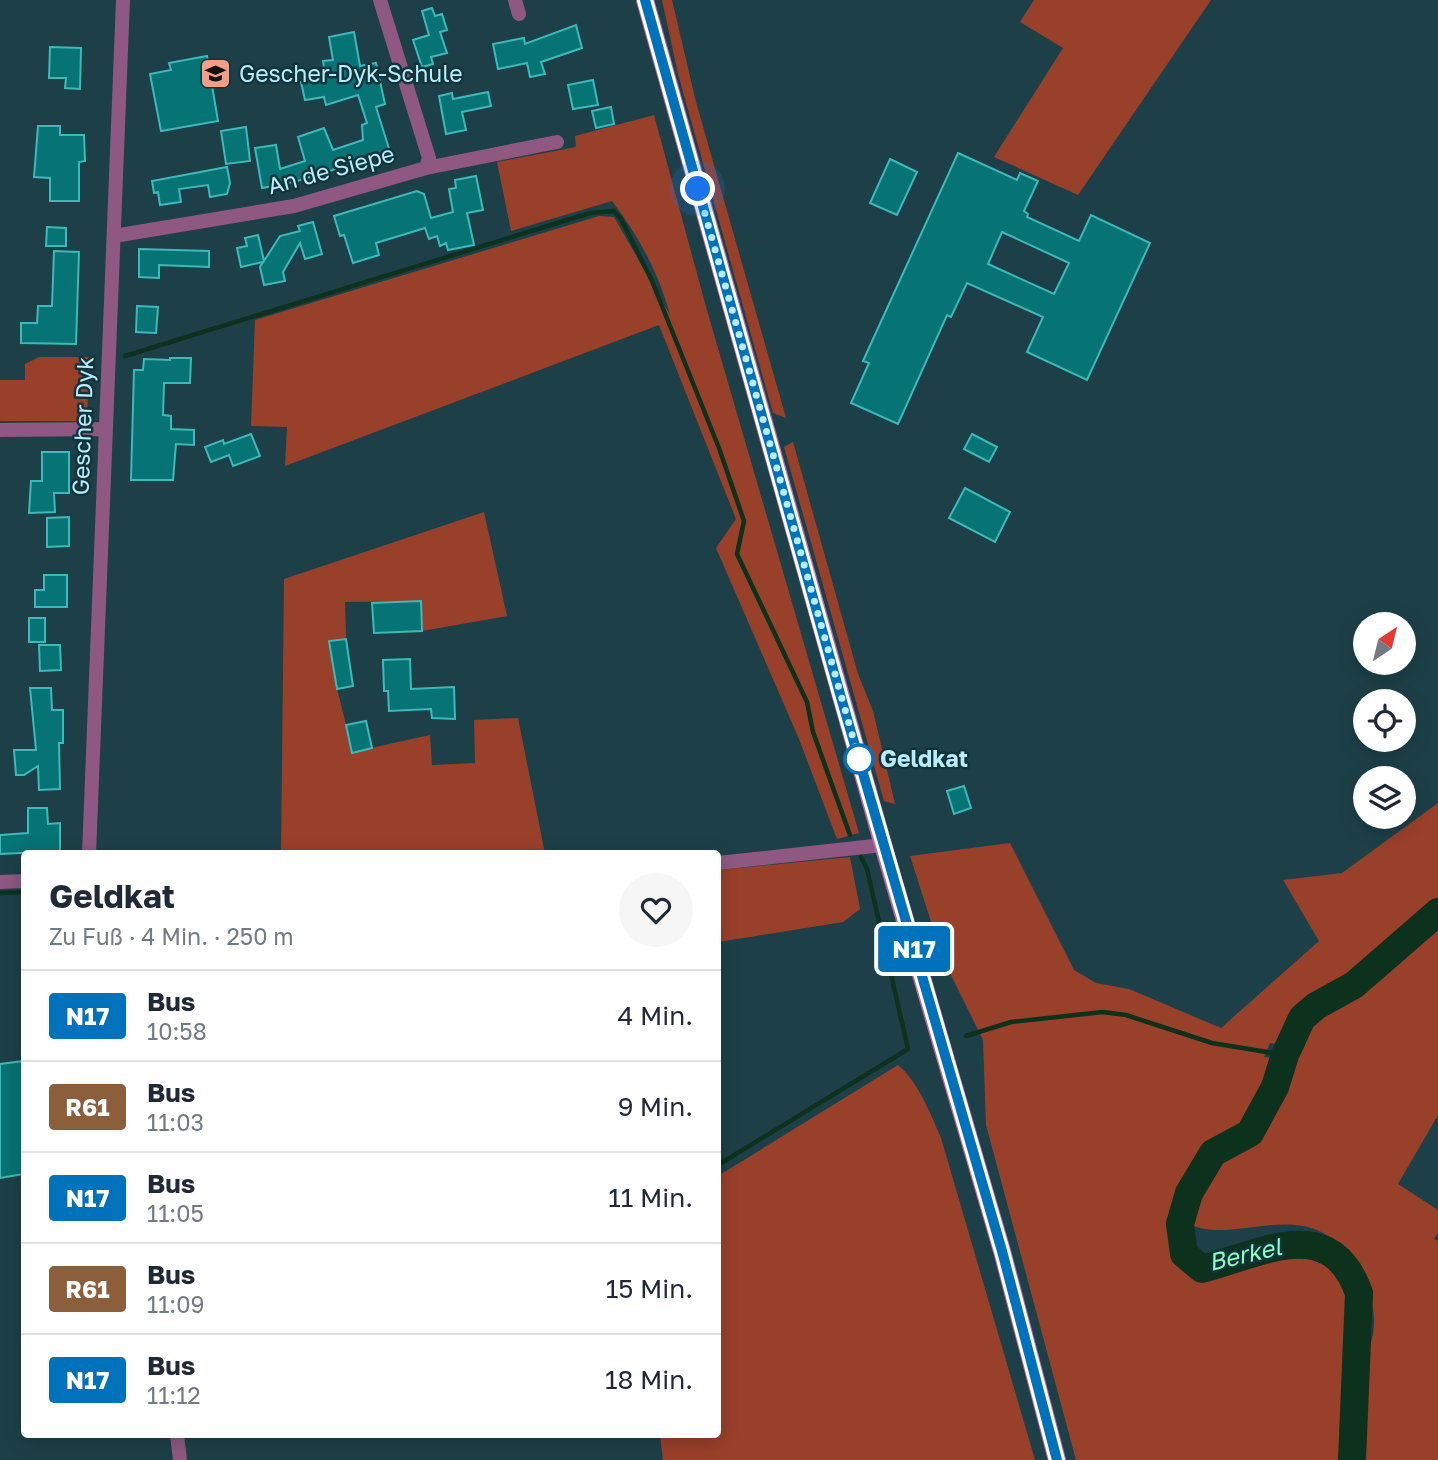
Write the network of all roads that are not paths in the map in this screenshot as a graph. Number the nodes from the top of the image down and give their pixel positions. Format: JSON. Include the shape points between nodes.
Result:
{"nodes":[{"id":1,"x":123,"y":0,"type":"edge"},
{"id":2,"x":380,"y":0,"type":"edge"},
{"id":3,"x":645,"y":0,"type":"edge"},
{"id":4,"x":557,"y":142,"type":"dead end"},
{"id":5,"x":426,"y":168,"type":"junction"},
{"id":6,"x":114,"y":236,"type":"junction"},
{"id":7,"x":105,"y":429,"type":"junction"},
{"id":8,"x":0,"y":430,"type":"edge"},
{"id":9,"x":883,"y":845,"type":"junction"},
{"id":10,"x":89,"y":850,"type":"edge"},
{"id":11,"x":721,"y":863,"type":"edge"},
{"id":12,"x":21,"y":881,"type":"edge"},
{"id":13,"x":0,"y":882,"type":"edge"},
{"id":14,"x":177,"y":1438,"type":"edge"},
{"id":15,"x":180,"y":1460,"type":"edge"},
{"id":16,"x":1057,"y":1460,"type":"edge"}],
"edges":[{"from":1,"to":6,"type":"street","name":"Gescher Dyk"},
{"from":2,"to":5,"type":"street","via":[[429,158]]},
{"from":3,"to":9,"type":"main road"},
{"from":4,"to":5,"type":"street","name":"An de Siepe"},
{"from":5,"to":6,"type":"street","name":"An de Siepe","via":[[294,206]]},
{"from":6,"to":7,"type":"street","name":"Gescher Dyk"},
{"from":7,"to":8,"type":"street"},
{"from":7,"to":10,"type":"street","name":"Gescher Dyk"},
{"from":9,"to":11,"type":"street"},
{"from":9,"to":16,"type":"main road","via":[[1002,1251]]},
{"from":12,"to":13,"type":"street"},
{"from":14,"to":15,"type":"street"}]}
